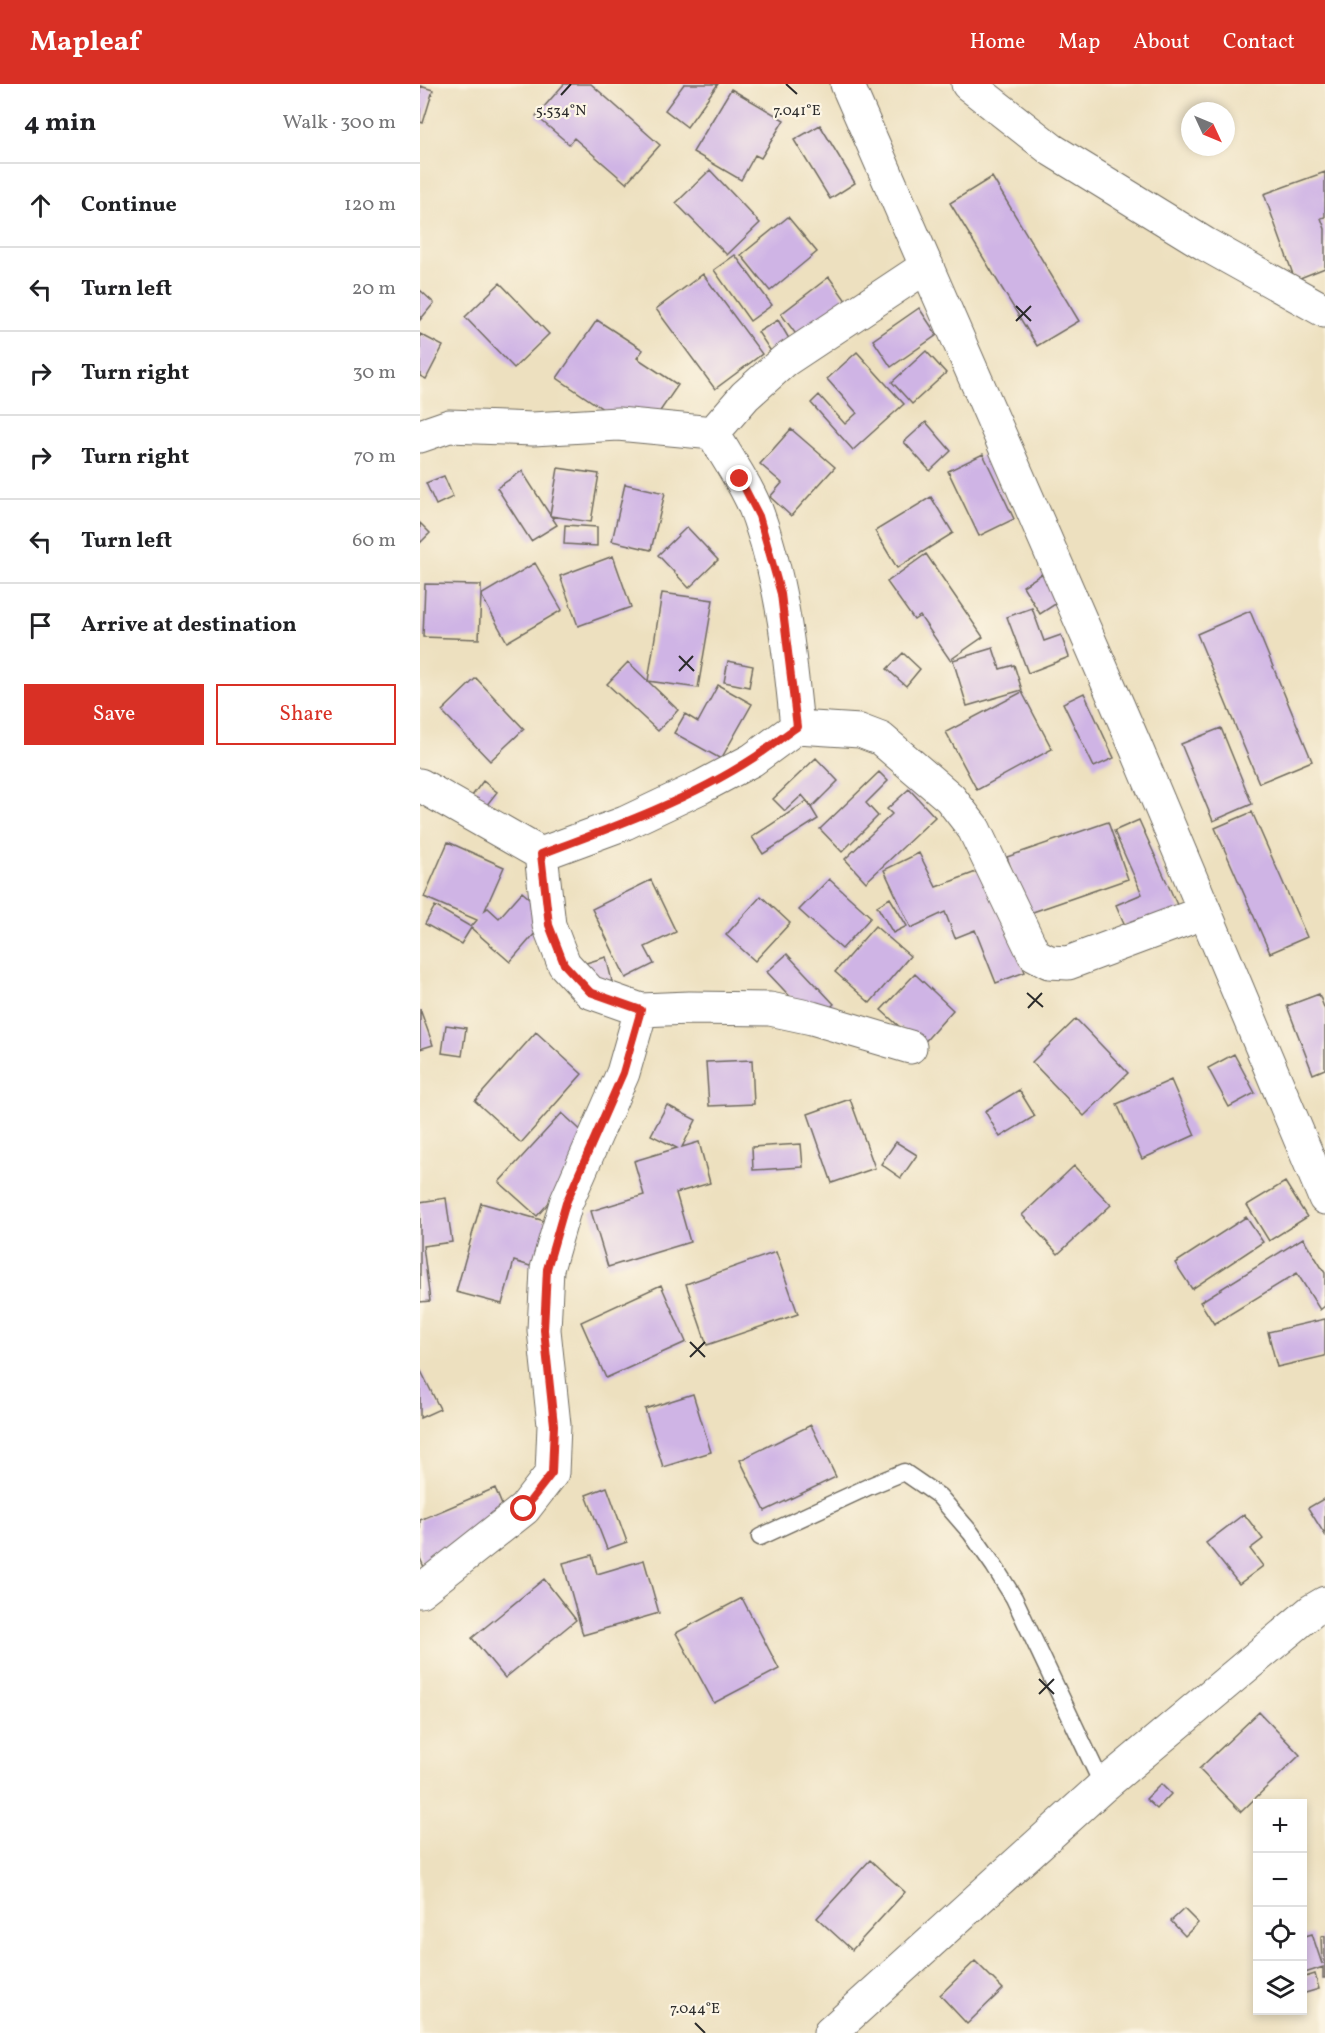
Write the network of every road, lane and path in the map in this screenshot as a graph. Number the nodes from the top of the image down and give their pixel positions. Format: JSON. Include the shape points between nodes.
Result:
{"nodes":[{"id":1,"x":847,"y":84,"type":"edge"},
{"id":2,"x":968,"y":84,"type":"edge"},
{"id":3,"x":927,"y":266,"type":"junction"},
{"id":4,"x":1325,"y":311,"type":"edge"},
{"id":5,"x":712,"y":433,"type":"junction"},
{"id":6,"x":420,"y":436,"type":"edge"},
{"id":7,"x":797,"y":727,"type":"junction"},
{"id":8,"x":420,"y":785,"type":"edge"},
{"id":9,"x":541,"y":854,"type":"junction"},
{"id":10,"x":1205,"y":912,"type":"junction"},
{"id":11,"x":641,"y":1010,"type":"junction"},
{"id":12,"x":910,"y":1047,"type":"dead end"},
{"id":13,"x":1325,"y":1198,"type":"edge"},
{"id":14,"x":760,"y":1537,"type":"dead end"},
{"id":15,"x":420,"y":1591,"type":"edge"},
{"id":16,"x":1325,"y":1603,"type":"edge"},
{"id":17,"x":1103,"y":1786,"type":"junction"},
{"id":18,"x":830,"y":2033,"type":"edge"}],
"edges":[{"from":1,"to":3,"type":"street"},
{"from":2,"to":4,"type":"street","via":[[1052,150],[1205,244]]},
{"from":3,"to":5,"type":"street","via":[[784,361]]},
{"from":3,"to":10,"type":"street"},
{"from":5,"to":6,"type":"street","via":[[618,424],[533,429],[449,426]]},
{"from":5,"to":7,"type":"street","via":[[759,516],[781,594]]},
{"from":7,"to":9,"type":"street","via":[[752,760],[701,787],[625,823]]},
{"from":7,"to":10,"type":"street","via":[[872,734],[950,798],[974,829],[1034,954],[1049,962],[1068,963]]},
{"from":8,"to":9,"type":"street"},
{"from":9,"to":11,"type":"street","via":[[549,925],[564,964],[590,992]]},
{"from":10,"to":13,"type":"street"},
{"from":11,"to":12,"type":"street","via":[[770,1009]]},
{"from":11,"to":15,"type":"street","via":[[623,1073],[566,1203],[547,1269],[544,1330],[554,1425],[552,1473],[524,1509]]},
{"from":14,"to":17,"type":"lane","via":[[904,1472],[939,1496],[971,1533],[1014,1598]]},
{"from":16,"to":17,"type":"street"},
{"from":17,"to":18,"type":"street"}]}
